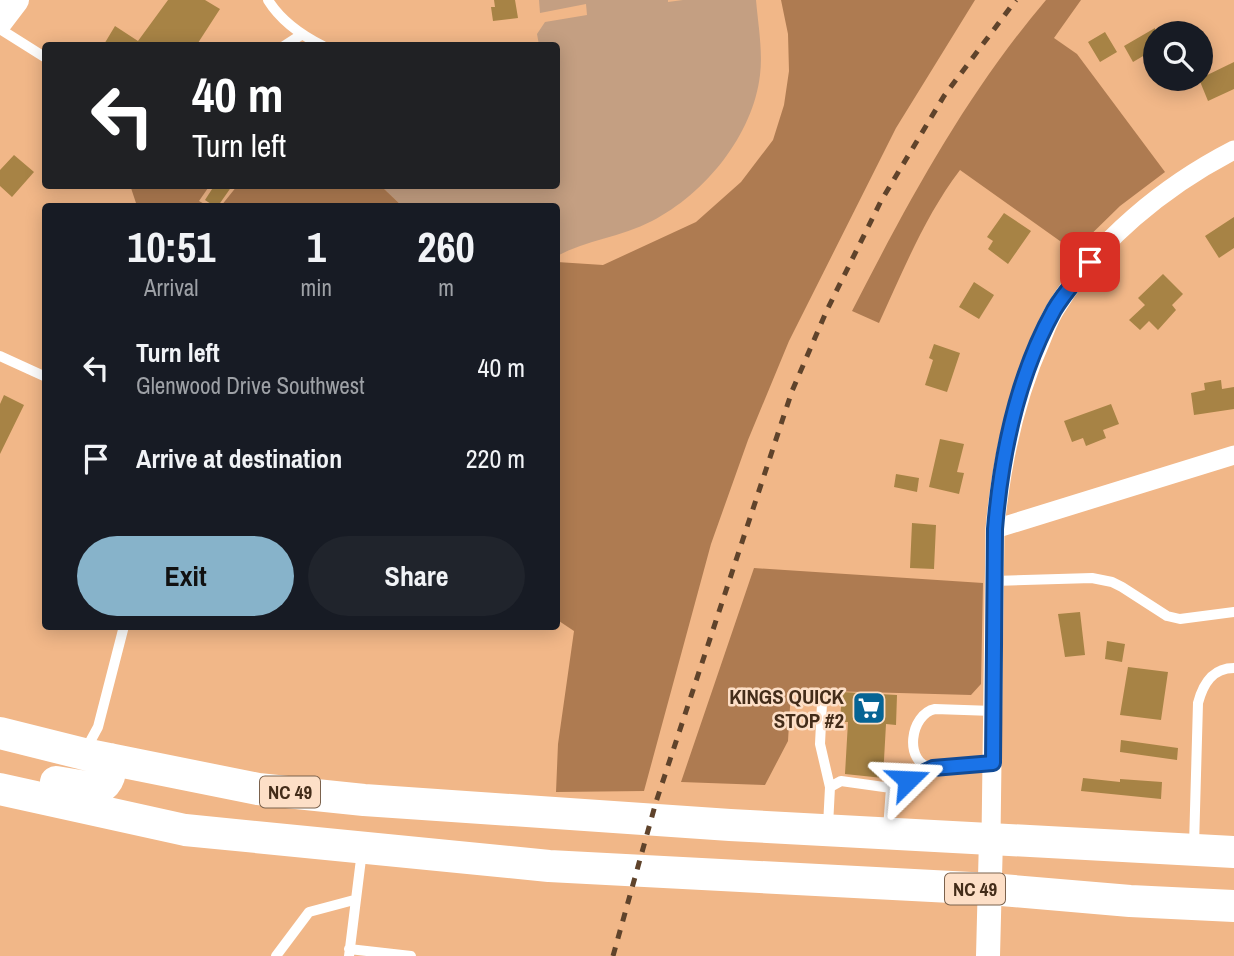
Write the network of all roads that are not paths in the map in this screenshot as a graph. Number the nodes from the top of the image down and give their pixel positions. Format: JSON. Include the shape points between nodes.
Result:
{"nodes":[{"id":1,"x":16,"y":0,"type":"edge"},
{"id":2,"x":268,"y":0,"type":"edge"},
{"id":3,"x":0,"y":21,"type":"edge"},
{"id":4,"x":0,"y":29,"type":"edge"},
{"id":5,"x":301,"y":35,"type":"junction"},
{"id":6,"x":290,"y":42,"type":"edge"},
{"id":7,"x":315,"y":42,"type":"edge"},
{"id":8,"x":42,"y":55,"type":"edge"},
{"id":9,"x":1234,"y":150,"type":"edge"},
{"id":10,"x":0,"y":356,"type":"edge"},
{"id":11,"x":42,"y":375,"type":"edge"},
{"id":12,"x":1234,"y":455,"type":"edge"},
{"id":13,"x":995,"y":529,"type":"junction"},
{"id":14,"x":994,"y":581,"type":"junction"},
{"id":15,"x":1234,"y":612,"type":"edge"},
{"id":16,"x":123,"y":630,"type":"edge"},
{"id":17,"x":1234,"y":668,"type":"edge"},
{"id":18,"x":822,"y":703,"type":"dead end"},
{"id":19,"x":994,"y":711,"type":"junction"},
{"id":20,"x":0,"y":733,"type":"edge"},
{"id":21,"x":97,"y":757,"type":"junction"},
{"id":22,"x":993,"y":763,"type":"junction"},
{"id":23,"x":933,"y":768,"type":"junction"},
{"id":24,"x":0,"y":771,"type":"edge"},
{"id":25,"x":830,"y":787,"type":"junction"},
{"id":26,"x":891,"y":788,"type":"junction"},
{"id":27,"x":0,"y":789,"type":"edge"},
{"id":28,"x":827,"y":830,"type":"junction"},
{"id":29,"x":888,"y":833,"type":"junction"},
{"id":30,"x":991,"y":838,"type":"junction"},
{"id":31,"x":362,"y":847,"type":"junction"},
{"id":32,"x":1194,"y":850,"type":"junction"},
{"id":33,"x":1234,"y":852,"type":"edge"},
{"id":34,"x":990,"y":889,"type":"junction"},
{"id":35,"x":354,"y":900,"type":"junction"},
{"id":36,"x":1234,"y":906,"type":"edge"},
{"id":37,"x":349,"y":952,"type":"edge"},
{"id":38,"x":276,"y":956,"type":"edge"},
{"id":39,"x":411,"y":956,"type":"edge"},
{"id":40,"x":988,"y":956,"type":"edge"}],
"edges":[{"from":1,"to":3,"type":"main road"},
{"from":2,"to":5,"type":"lane"},
{"from":4,"to":8,"type":"lane"},
{"from":5,"to":6,"type":"lane"},
{"from":5,"to":7,"type":"lane"},
{"from":9,"to":13,"type":"street","via":[[1147,207],[1090,262],[1055,310],[1018,401]]},
{"from":10,"to":11,"type":"lane"},
{"from":12,"to":13,"type":"street"},
{"from":13,"to":14,"type":"street"},
{"from":14,"to":15,"type":"lane","via":[[1092,578],[1122,587],[1167,617]]},
{"from":14,"to":19,"type":"street"},
{"from":16,"to":21,"type":"lane","via":[[98,727]]},
{"from":17,"to":32,"type":"lane","via":[[1213,675],[1198,703]]},
{"from":18,"to":25,"type":"lane","via":[[820,744]]},
{"from":19,"to":22,"type":"street"},
{"from":19,"to":23,"type":"lane","via":[[934,709],[923,714],[916,728],[915,754]]},
{"from":20,"to":21,"type":"highway","name":"NC 49","number":"NC 49"},
{"from":21,"to":24,"type":"highway","via":[[111,770],[98,789]]},
{"from":21,"to":28,"type":"highway","name":"NC 49","number":"NC 49","via":[[258,789],[364,800]]},
{"from":22,"to":23,"type":"lane"},
{"from":22,"to":30,"type":"street"},
{"from":23,"to":26,"type":"lane"},
{"from":25,"to":26,"type":"lane","via":[[841,781]]},
{"from":25,"to":28,"type":"lane"},
{"from":26,"to":29,"type":"lane"},
{"from":27,"to":31,"type":"highway","number":"NC 49","via":[[185,830]]},
{"from":28,"to":29,"type":"highway","number":"NC 49"},
{"from":29,"to":30,"type":"highway","number":"NC 49"},
{"from":30,"to":32,"type":"highway","number":"NC 49"},
{"from":30,"to":34,"type":"street"},
{"from":31,"to":34,"type":"highway","number":"NC 49","via":[[570,867]]},
{"from":31,"to":35,"type":"lane"},
{"from":32,"to":33,"type":"highway","number":"NC 49"},
{"from":34,"to":36,"type":"highway","number":"NC 49"},
{"from":34,"to":40,"type":"street"},
{"from":35,"to":37,"type":"lane"},
{"from":35,"to":38,"type":"lane","via":[[309,912]]},
{"from":37,"to":39,"type":"lane"}]}
